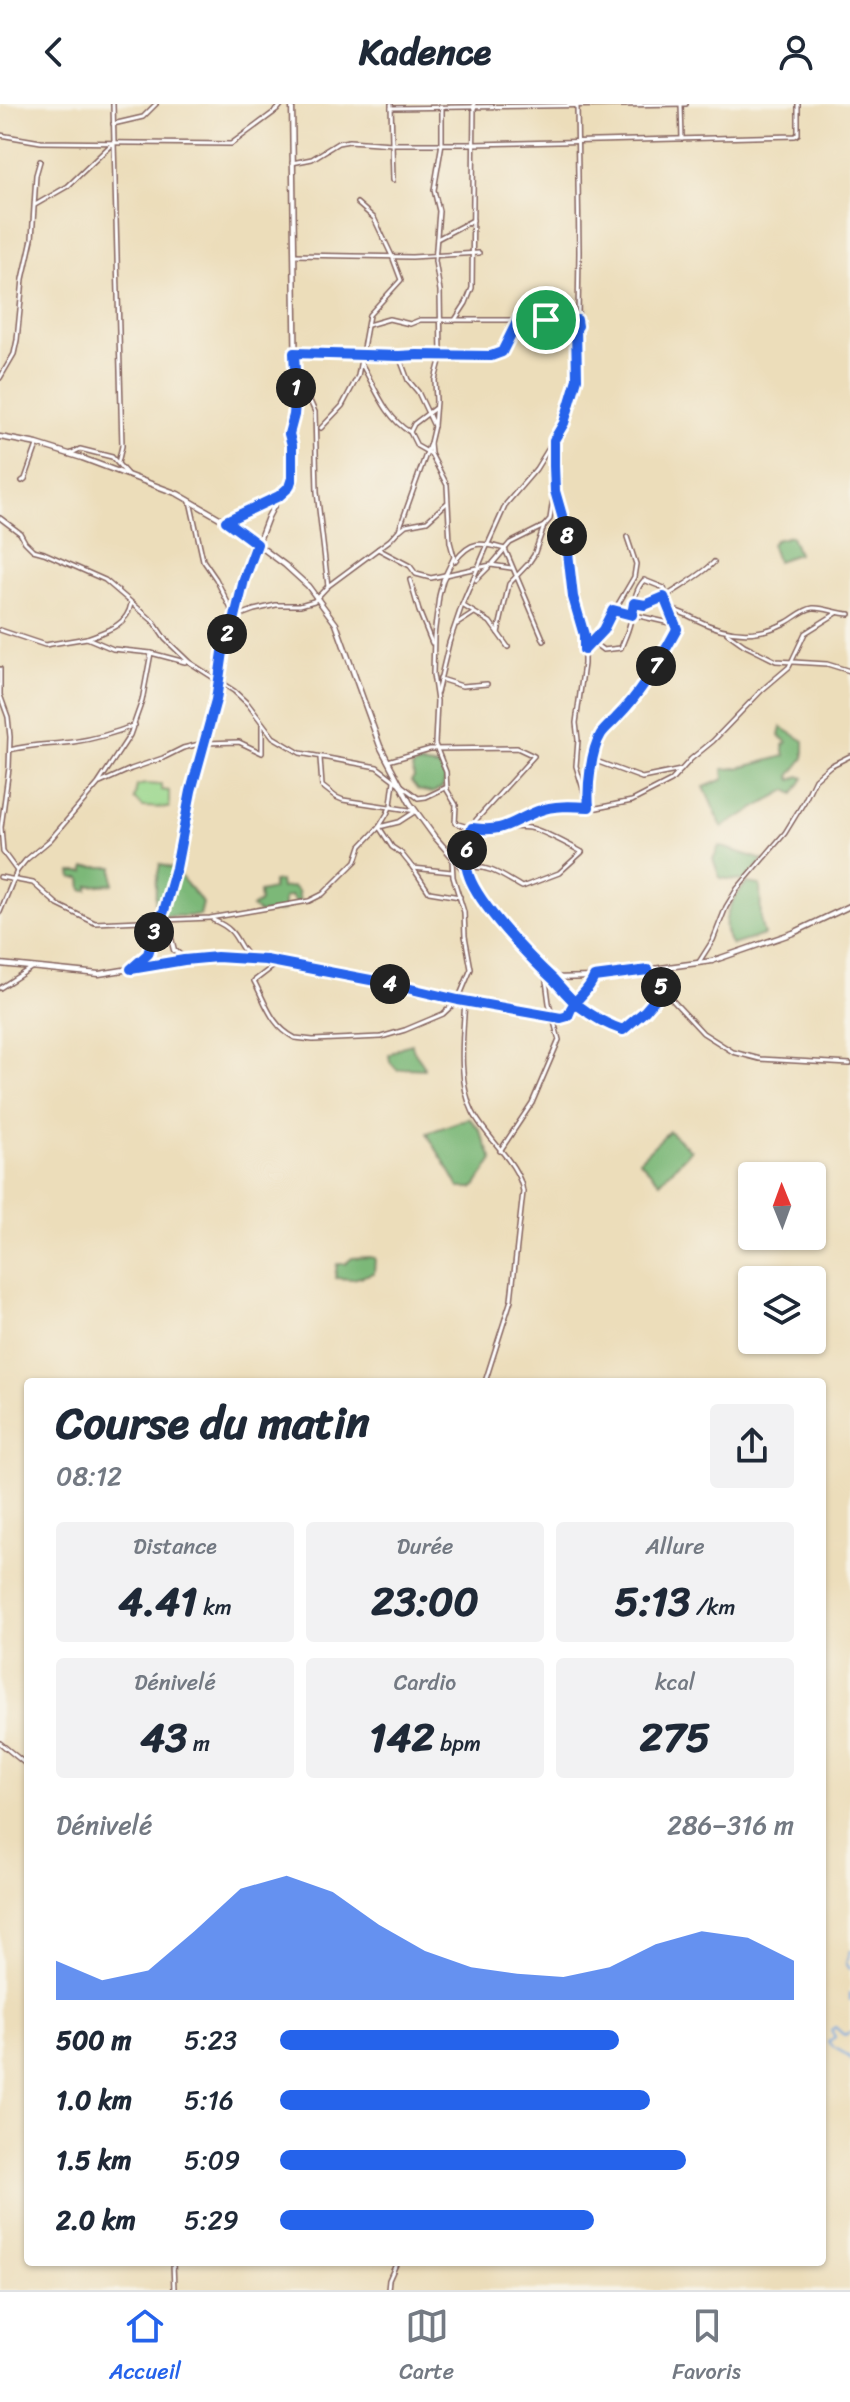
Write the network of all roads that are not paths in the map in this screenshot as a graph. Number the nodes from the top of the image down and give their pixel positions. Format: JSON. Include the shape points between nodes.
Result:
{"nodes":[{"id":1,"x":113,"y":104,"type":"edge"},
{"id":2,"x":156,"y":104,"type":"edge"},
{"id":3,"x":282,"y":104,"type":"edge"},
{"id":4,"x":292,"y":104,"type":"edge"},
{"id":5,"x":684,"y":104,"type":"edge"},
{"id":6,"x":798,"y":104,"type":"edge"},
{"id":7,"x":508,"y":105,"type":"edge"},
{"id":8,"x":540,"y":105,"type":"edge"},
{"id":9,"x":577,"y":105,"type":"edge"},
{"id":10,"x":391,"y":106,"type":"edge"},
{"id":11,"x":474,"y":106,"type":"edge"},
{"id":12,"x":442,"y":108,"type":"junction"},
{"id":13,"x":113,"y":124,"type":"junction"},
{"id":14,"x":0,"y":135,"type":"edge"},
{"id":15,"x":682,"y":139,"type":"junction"},
{"id":16,"x":114,"y":142,"type":"junction"},
{"id":17,"x":577,"y":142,"type":"junction"},
{"id":18,"x":442,"y":143,"type":"junction"},
{"id":19,"x":392,"y":144,"type":"junction"},
{"id":20,"x":474,"y":144,"type":"junction"},
{"id":21,"x":40,"y":161,"type":"dead end"},
{"id":22,"x":292,"y":163,"type":"junction"},
{"id":23,"x":393,"y":180,"type":"dead end"},
{"id":24,"x":357,"y":203,"type":"dead end"},
{"id":25,"x":35,"y":205,"type":"junction"},
{"id":26,"x":473,"y":220,"type":"junction"},
{"id":27,"x":437,"y":239,"type":"junction"},
{"id":28,"x":479,"y":253,"type":"dead end"},
{"id":29,"x":472,"y":254,"type":"junction"},
{"id":30,"x":294,"y":255,"type":"junction"},
{"id":31,"x":435,"y":255,"type":"junction"},
{"id":32,"x":392,"y":256,"type":"junction"},
{"id":33,"x":441,"y":319,"type":"junction"},
{"id":34,"x":455,"y":320,"type":"junction"},
{"id":35,"x":518,"y":320,"type":"junction"},
{"id":36,"x":577,"y":320,"type":"junction"},
{"id":37,"x":366,"y":325,"type":"junction"},
{"id":38,"x":294,"y":353,"type":"junction"},
{"id":39,"x":361,"y":355,"type":"junction"},
{"id":40,"x":399,"y":356,"type":"junction"},
{"id":41,"x":441,"y":357,"type":"junction"},
{"id":42,"x":361,"y":363,"type":"junction"},
{"id":43,"x":0,"y":378,"type":"edge"},
{"id":44,"x":295,"y":380,"type":"junction"},
{"id":45,"x":435,"y":408,"type":"junction"},
{"id":46,"x":428,"y":415,"type":"junction"},
{"id":47,"x":434,"y":426,"type":"junction"},
{"id":48,"x":321,"y":428,"type":"dead end"},
{"id":49,"x":410,"y":432,"type":"junction"},
{"id":50,"x":0,"y":437,"type":"edge"},
{"id":51,"x":554,"y":440,"type":"junction"},
{"id":52,"x":430,"y":443,"type":"junction"},
{"id":53,"x":37,"y":444,"type":"junction"},
{"id":54,"x":425,"y":452,"type":"junction"},
{"id":55,"x":70,"y":454,"type":"junction"},
{"id":56,"x":431,"y":454,"type":"junction"},
{"id":57,"x":118,"y":463,"type":"junction"},
{"id":58,"x":127,"y":474,"type":"junction"},
{"id":59,"x":22,"y":481,"type":"dead end"},
{"id":60,"x":554,"y":483,"type":"junction"},
{"id":61,"x":279,"y":496,"type":"junction"},
{"id":62,"x":190,"y":501,"type":"junction"},
{"id":63,"x":447,"y":503,"type":"junction"},
{"id":64,"x":561,"y":514,"type":"junction"},
{"id":65,"x":0,"y":518,"type":"edge"},
{"id":66,"x":550,"y":519,"type":"junction"},
{"id":67,"x":226,"y":521,"type":"junction"},
{"id":68,"x":544,"y":526,"type":"junction"},
{"id":69,"x":399,"y":530,"type":"junction"},
{"id":70,"x":627,"y":537,"type":"dead end"},
{"id":71,"x":257,"y":544,"type":"junction"},
{"id":72,"x":488,"y":544,"type":"junction"},
{"id":73,"x":378,"y":549,"type":"junction"},
{"id":74,"x":505,"y":549,"type":"junction"},
{"id":75,"x":714,"y":562,"type":"dead end"},
{"id":76,"x":491,"y":565,"type":"junction"},
{"id":77,"x":450,"y":567,"type":"junction"},
{"id":78,"x":479,"y":568,"type":"junction"},
{"id":79,"x":513,"y":569,"type":"junction"},
{"id":80,"x":446,"y":574,"type":"junction"},
{"id":81,"x":517,"y":576,"type":"junction"},
{"id":82,"x":410,"y":580,"type":"dead end"},
{"id":83,"x":473,"y":584,"type":"junction"},
{"id":84,"x":328,"y":586,"type":"junction"},
{"id":85,"x":318,"y":596,"type":"junction"},
{"id":86,"x":664,"y":597,"type":"junction"},
{"id":87,"x":634,"y":603,"type":"junction"},
{"id":88,"x":131,"y":604,"type":"junction"},
{"id":89,"x":462,"y":605,"type":"junction"},
{"id":90,"x":669,"y":607,"type":"junction"},
{"id":91,"x":613,"y":610,"type":"junction"},
{"id":92,"x":474,"y":613,"type":"junction"},
{"id":93,"x":837,"y":613,"type":"junction"},
{"id":94,"x":850,"y":614,"type":"edge"},
{"id":95,"x":632,"y":615,"type":"junction"},
{"id":96,"x":235,"y":617,"type":"junction"},
{"id":97,"x":457,"y":624,"type":"junction"},
{"id":98,"x":674,"y":624,"type":"junction"},
{"id":99,"x":0,"y":630,"type":"edge"},
{"id":100,"x":725,"y":632,"type":"junction"},
{"id":101,"x":498,"y":633,"type":"junction"},
{"id":102,"x":87,"y":638,"type":"junction"},
{"id":103,"x":544,"y":641,"type":"dead end"},
{"id":104,"x":591,"y":641,"type":"junction"},
{"id":105,"x":434,"y":647,"type":"junction"},
{"id":106,"x":508,"y":647,"type":"dead end"},
{"id":107,"x":584,"y":650,"type":"junction"},
{"id":108,"x":151,"y":653,"type":"junction"},
{"id":109,"x":189,"y":662,"type":"junction"},
{"id":110,"x":790,"y":663,"type":"junction"},
{"id":111,"x":0,"y":669,"type":"edge"},
{"id":112,"x":850,"y":671,"type":"edge"},
{"id":113,"x":440,"y":679,"type":"junction"},
{"id":114,"x":218,"y":681,"type":"junction"},
{"id":115,"x":487,"y":684,"type":"dead end"},
{"id":116,"x":437,"y":701,"type":"junction"},
{"id":117,"x":135,"y":725,"type":"junction"},
{"id":118,"x":262,"y":725,"type":"junction"},
{"id":119,"x":204,"y":743,"type":"junction"},
{"id":120,"x":9,"y":750,"type":"junction"},
{"id":121,"x":437,"y":750,"type":"junction"},
{"id":122,"x":319,"y":756,"type":"junction"},
{"id":123,"x":850,"y":756,"type":"edge"},
{"id":124,"x":593,"y":760,"type":"junction"},
{"id":125,"x":387,"y":761,"type":"junction"},
{"id":126,"x":683,"y":769,"type":"junction"},
{"id":127,"x":394,"y":781,"type":"junction"},
{"id":128,"x":98,"y":784,"type":"junction"},
{"id":129,"x":399,"y":784,"type":"junction"},
{"id":130,"x":447,"y":787,"type":"junction"},
{"id":131,"x":589,"y":807,"type":"junction"},
{"id":132,"x":390,"y":808,"type":"junction"},
{"id":133,"x":416,"y":811,"type":"junction"},
{"id":134,"x":379,"y":827,"type":"junction"},
{"id":135,"x":508,"y":827,"type":"junction"},
{"id":136,"x":472,"y":828,"type":"junction"},
{"id":137,"x":1,"y":850,"type":"edge"},
{"id":138,"x":452,"y":855,"type":"junction"},
{"id":139,"x":413,"y":868,"type":"junction"},
{"id":140,"x":467,"y":868,"type":"junction"},
{"id":141,"x":17,"y":871,"type":"junction"},
{"id":142,"x":452,"y":872,"type":"junction"},
{"id":143,"x":0,"y":877,"type":"edge"},
{"id":144,"x":469,"y":878,"type":"junction"},
{"id":145,"x":12,"y":879,"type":"junction"},
{"id":146,"x":460,"y":897,"type":"junction"},
{"id":147,"x":850,"y":906,"type":"edge"},
{"id":148,"x":0,"y":912,"type":"edge"},
{"id":149,"x":210,"y":918,"type":"junction"},
{"id":150,"x":163,"y":920,"type":"junction"},
{"id":151,"x":191,"y":959,"type":"junction"},
{"id":152,"x":251,"y":959,"type":"junction"},
{"id":153,"x":278,"y":963,"type":"junction"},
{"id":154,"x":0,"y":964,"type":"edge"},
{"id":155,"x":698,"y":964,"type":"junction"},
{"id":156,"x":673,"y":967,"type":"junction"},
{"id":157,"x":31,"y":968,"type":"junction"},
{"id":158,"x":131,"y":969,"type":"junction"},
{"id":159,"x":648,"y":970,"type":"junction"},
{"id":160,"x":545,"y":973,"type":"junction"},
{"id":161,"x":594,"y":977,"type":"junction"},
{"id":162,"x":552,"y":978,"type":"junction"},
{"id":163,"x":0,"y":988,"type":"edge"},
{"id":164,"x":663,"y":990,"type":"junction"},
{"id":165,"x":462,"y":1000,"type":"junction"},
{"id":166,"x":573,"y":1002,"type":"junction"},
{"id":167,"x":553,"y":1017,"type":"junction"},
{"id":168,"x":850,"y":1064,"type":"edge"},
{"id":169,"x":500,"y":1151,"type":"junction"},
{"id":170,"x":486,"y":1378,"type":"edge"},
{"id":171,"x":0,"y":1743,"type":"edge"},
{"id":172,"x":24,"y":1763,"type":"edge"},
{"id":173,"x":173,"y":2266,"type":"edge"},
{"id":174,"x":395,"y":2266,"type":"edge"},
{"id":175,"x":174,"y":2290,"type":"edge"},
{"id":176,"x":388,"y":2290,"type":"edge"}],
"edges":[{"from":1,"to":13,"type":"street"},
{"from":2,"to":13,"type":"street","via":[[143,117]]},
{"from":3,"to":16,"type":"street","via":[[231,144]]},
{"from":4,"to":22,"type":"street"},
{"from":5,"to":9,"type":"street"},
{"from":5,"to":15,"type":"street"},
{"from":6,"to":15,"type":"street","via":[[795,136]]},
{"from":7,"to":8,"type":"street"},
{"from":7,"to":11,"type":"street"},
{"from":8,"to":9,"type":"street"},
{"from":9,"to":17,"type":"street"},
{"from":10,"to":12,"type":"street"},
{"from":10,"to":19,"type":"street"},
{"from":11,"to":12,"type":"street"},
{"from":11,"to":20,"type":"street"},
{"from":12,"to":18,"type":"street"},
{"from":13,"to":16,"type":"street"},
{"from":14,"to":16,"type":"street","via":[[41,142]]},
{"from":15,"to":17,"type":"street"},
{"from":16,"to":25,"type":"street","via":[[68,186]]},
{"from":16,"to":57,"type":"street","via":[[122,446]]},
{"from":17,"to":20,"type":"street"},
{"from":17,"to":36,"type":"street"},
{"from":18,"to":19,"type":"street"},
{"from":18,"to":20,"type":"street"},
{"from":18,"to":27,"type":"street","via":[[434,179]]},
{"from":19,"to":22,"type":"street","via":[[345,141]]},
{"from":19,"to":23,"type":"street"},
{"from":20,"to":26,"type":"street"},
{"from":21,"to":25,"type":"street"},
{"from":22,"to":30,"type":"street"},
{"from":24,"to":32,"type":"street","via":[[374,218]]},
{"from":25,"to":43,"type":"street","via":[[17,340]]},
{"from":26,"to":27,"type":"street"},
{"from":26,"to":29,"type":"street"},
{"from":27,"to":31,"type":"street"},
{"from":28,"to":29,"type":"street"},
{"from":29,"to":31,"type":"street"},
{"from":29,"to":34,"type":"street","via":[[472,288]]},
{"from":30,"to":32,"type":"street"},
{"from":30,"to":38,"type":"street"},
{"from":31,"to":32,"type":"street"},
{"from":31,"to":33,"type":"street"},
{"from":32,"to":37,"type":"street","via":[[401,280]]},
{"from":33,"to":34,"type":"street"},
{"from":33,"to":37,"type":"street","via":[[410,324],[389,319]]},
{"from":33,"to":41,"type":"street"},
{"from":34,"to":35,"type":"street"},
{"from":35,"to":36,"type":"street"},
{"from":35,"to":41,"type":"street","via":[[497,355]]},
{"from":36,"to":51,"type":"street","via":[[577,381]]},
{"from":37,"to":39,"type":"street"},
{"from":38,"to":39,"type":"street"},
{"from":38,"to":44,"type":"street"},
{"from":39,"to":40,"type":"street"},
{"from":39,"to":42,"type":"street"},
{"from":40,"to":41,"type":"street"},
{"from":40,"to":46,"type":"street"},
{"from":41,"to":45,"type":"street"},
{"from":42,"to":48,"type":"street","via":[[342,406]]},
{"from":42,"to":49,"type":"street","via":[[389,412]]},
{"from":44,"to":61,"type":"street","via":[[289,434],[292,478]]},
{"from":44,"to":84,"type":"street","via":[[315,412]]},
{"from":45,"to":46,"type":"street"},
{"from":45,"to":47,"type":"street"},
{"from":46,"to":47,"type":"street"},
{"from":46,"to":49,"type":"street"},
{"from":47,"to":52,"type":"street"},
{"from":49,"to":54,"type":"street"},
{"from":50,"to":53,"type":"street"},
{"from":51,"to":60,"type":"street"},
{"from":51,"to":72,"type":"street","via":[[508,502]]},
{"from":52,"to":54,"type":"street"},
{"from":52,"to":56,"type":"street"},
{"from":53,"to":55,"type":"street"},
{"from":53,"to":59,"type":"street"},
{"from":54,"to":56,"type":"street"},
{"from":54,"to":69,"type":"street"},
{"from":55,"to":57,"type":"street","via":[[92,451]]},
{"from":55,"to":58,"type":"street"},
{"from":56,"to":63,"type":"street","via":[[446,481]]},
{"from":57,"to":58,"type":"street"},
{"from":58,"to":62,"type":"street"},
{"from":60,"to":64,"type":"street"},
{"from":60,"to":66,"type":"street"},
{"from":61,"to":67,"type":"street"},
{"from":61,"to":71,"type":"street"},
{"from":62,"to":67,"type":"street"},
{"from":62,"to":96,"type":"street","via":[[203,560]]},
{"from":63,"to":69,"type":"street","via":[[427,521]]},
{"from":63,"to":77,"type":"street","via":[[454,555]]},
{"from":64,"to":66,"type":"street"},
{"from":64,"to":107,"type":"street"},
{"from":65,"to":88,"type":"street","via":[[33,550],[97,575]]},
{"from":66,"to":68,"type":"street"},
{"from":67,"to":71,"type":"street"},
{"from":68,"to":74,"type":"street"},
{"from":68,"to":81,"type":"street","via":[[534,555]]},
{"from":69,"to":73,"type":"street"},
{"from":70,"to":91,"type":"street","via":[[636,564],[634,577]]},
{"from":71,"to":85,"type":"street"},
{"from":71,"to":96,"type":"street"},
{"from":72,"to":74,"type":"street"},
{"from":72,"to":77,"type":"street","via":[[463,549]]},
{"from":72,"to":78,"type":"street"},
{"from":73,"to":80,"type":"street","via":[[416,574]]},
{"from":73,"to":84,"type":"street"},
{"from":74,"to":76,"type":"street"},
{"from":74,"to":79,"type":"street"},
{"from":75,"to":86,"type":"street"},
{"from":76,"to":78,"type":"street"},
{"from":76,"to":79,"type":"street"},
{"from":76,"to":83,"type":"street"},
{"from":77,"to":80,"type":"street"},
{"from":78,"to":80,"type":"street"},
{"from":78,"to":83,"type":"street"},
{"from":79,"to":81,"type":"street"},
{"from":80,"to":105,"type":"street"},
{"from":81,"to":101,"type":"street","via":[[509,584]]},
{"from":81,"to":103,"type":"street"},
{"from":82,"to":105,"type":"street"},
{"from":83,"to":89,"type":"street"},
{"from":84,"to":85,"type":"street"},
{"from":85,"to":96,"type":"street","via":[[300,605],[276,605]]},
{"from":85,"to":125,"type":"street","via":[[340,632]]},
{"from":86,"to":87,"type":"street","via":[[645,605]]},
{"from":86,"to":87,"type":"street","via":[[664,588],[644,580]]},
{"from":86,"to":90,"type":"street"},
{"from":87,"to":95,"type":"street"},
{"from":88,"to":102,"type":"street","via":[[119,625]]},
{"from":88,"to":109,"type":"street"},
{"from":89,"to":92,"type":"street"},
{"from":89,"to":97,"type":"street"},
{"from":90,"to":98,"type":"street"},
{"from":90,"to":100,"type":"street"},
{"from":91,"to":95,"type":"street"},
{"from":91,"to":104,"type":"street"},
{"from":92,"to":97,"type":"street"},
{"from":92,"to":101,"type":"street"},
{"from":93,"to":94,"type":"street"},
{"from":93,"to":100,"type":"street","via":[[810,609],[771,628]]},
{"from":93,"to":110,"type":"street","via":[[805,633]]},
{"from":95,"to":98,"type":"street"},
{"from":95,"to":104,"type":"street","via":[[621,648],[603,650]]},
{"from":96,"to":114,"type":"street"},
{"from":97,"to":113,"type":"street"},
{"from":98,"to":124,"type":"street","via":[[677,629],[663,657],[601,733]]},
{"from":99,"to":102,"type":"street","via":[[45,645]]},
{"from":100,"to":110,"type":"street","via":[[766,657]]},
{"from":101,"to":106,"type":"street"},
{"from":102,"to":108,"type":"street","via":[[113,649]]},
{"from":104,"to":107,"type":"street"},
{"from":105,"to":116,"type":"street"},
{"from":107,"to":131,"type":"street","via":[[576,766]]},
{"from":108,"to":109,"type":"street"},
{"from":108,"to":117,"type":"street"},
{"from":109,"to":114,"type":"street"},
{"from":110,"to":112,"type":"street"},
{"from":110,"to":126,"type":"street"},
{"from":111,"to":120,"type":"street"},
{"from":113,"to":115,"type":"street","via":[[462,686]]},
{"from":113,"to":116,"type":"street"},
{"from":114,"to":118,"type":"street","via":[[248,704]]},
{"from":114,"to":119,"type":"street"},
{"from":116,"to":121,"type":"street"},
{"from":117,"to":120,"type":"street","via":[[75,742]]},
{"from":117,"to":128,"type":"street"},
{"from":118,"to":119,"type":"street","via":[[262,753],[239,742]]},
{"from":118,"to":122,"type":"street","via":[[294,750]]},
{"from":119,"to":128,"type":"street"},
{"from":119,"to":150,"type":"street"},
{"from":120,"to":137,"type":"street"},
{"from":121,"to":125,"type":"street"},
{"from":121,"to":130,"type":"street"},
{"from":121,"to":136,"type":"street","via":[[517,748],[534,756]]},
{"from":122,"to":127,"type":"street","via":[[369,764]]},
{"from":122,"to":132,"type":"street","via":[[322,786],[336,797]]},
{"from":123,"to":155,"type":"street","via":[[815,779],[785,833],[737,889]]},
{"from":124,"to":126,"type":"street","via":[[642,778]]},
{"from":124,"to":131,"type":"street"},
{"from":125,"to":129,"type":"street"},
{"from":126,"to":131,"type":"street","via":[[636,800]]},
{"from":127,"to":129,"type":"street"},
{"from":127,"to":132,"type":"street"},
{"from":128,"to":141,"type":"street"},
{"from":129,"to":130,"type":"street","via":[[422,798]]},
{"from":129,"to":133,"type":"street"},
{"from":130,"to":136,"type":"street","via":[[456,805],[455,823]]},
{"from":131,"to":135,"type":"street","via":[[546,809]]},
{"from":132,"to":133,"type":"street"},
{"from":132,"to":134,"type":"street"},
{"from":133,"to":134,"type":"street"},
{"from":133,"to":138,"type":"street"},
{"from":134,"to":139,"type":"street"},
{"from":134,"to":149,"type":"street","via":[[352,866],[317,899]]},
{"from":135,"to":136,"type":"street"},
{"from":135,"to":140,"type":"street","via":[[538,830],[582,852],[559,873],[522,887],[484,867]]},
{"from":136,"to":140,"type":"street"},
{"from":137,"to":141,"type":"street"},
{"from":138,"to":142,"type":"street"},
{"from":138,"to":144,"type":"street"},
{"from":139,"to":142,"type":"street"},
{"from":139,"to":146,"type":"street","via":[[429,892]]},
{"from":140,"to":144,"type":"street"},
{"from":141,"to":145,"type":"street"},
{"from":142,"to":146,"type":"street"},
{"from":143,"to":145,"type":"street"},
{"from":144,"to":160,"type":"street"},
{"from":145,"to":148,"type":"street"},
{"from":145,"to":150,"type":"street","via":[[33,883],[89,922]]},
{"from":146,"to":165,"type":"street","via":[[471,969]]},
{"from":147,"to":155,"type":"street","via":[[789,934]]},
{"from":149,"to":150,"type":"street"},
{"from":149,"to":152,"type":"street","via":[[233,932]]},
{"from":150,"to":151,"type":"street","via":[[174,950]]},
{"from":150,"to":158,"type":"street","via":[[148,954]]},
{"from":151,"to":152,"type":"street"},
{"from":151,"to":158,"type":"street"},
{"from":152,"to":153,"type":"street"},
{"from":153,"to":165,"type":"street"},
{"from":153,"to":165,"type":"street","via":[[254,981],[275,1022],[299,1040],[373,1039],[443,1014]]},
{"from":154,"to":157,"type":"street"},
{"from":155,"to":156,"type":"street"},
{"from":156,"to":159,"type":"street"},
{"from":156,"to":164,"type":"street"},
{"from":157,"to":158,"type":"street","via":[[99,974]]},
{"from":157,"to":163,"type":"street"},
{"from":159,"to":161,"type":"street"},
{"from":159,"to":164,"type":"street"},
{"from":160,"to":162,"type":"street"},
{"from":160,"to":167,"type":"street"},
{"from":161,"to":162,"type":"street"},
{"from":161,"to":166,"type":"street","via":[[587,992]]},
{"from":162,"to":166,"type":"street"},
{"from":164,"to":166,"type":"street","via":[[623,1030]]},
{"from":164,"to":168,"type":"street","via":[[709,1039],[738,1054]]},
{"from":165,"to":167,"type":"street"},
{"from":165,"to":169,"type":"street","via":[[465,1095]]},
{"from":166,"to":167,"type":"street","via":[[567,1017]]},
{"from":167,"to":169,"type":"street","via":[[559,1040],[552,1058],[526,1115]]},
{"from":169,"to":170,"type":"street","via":[[522,1186],[523,1202],[511,1300]]},
{"from":171,"to":172,"type":"street"},
{"from":173,"to":175,"type":"street"},
{"from":174,"to":176,"type":"street"}]}
